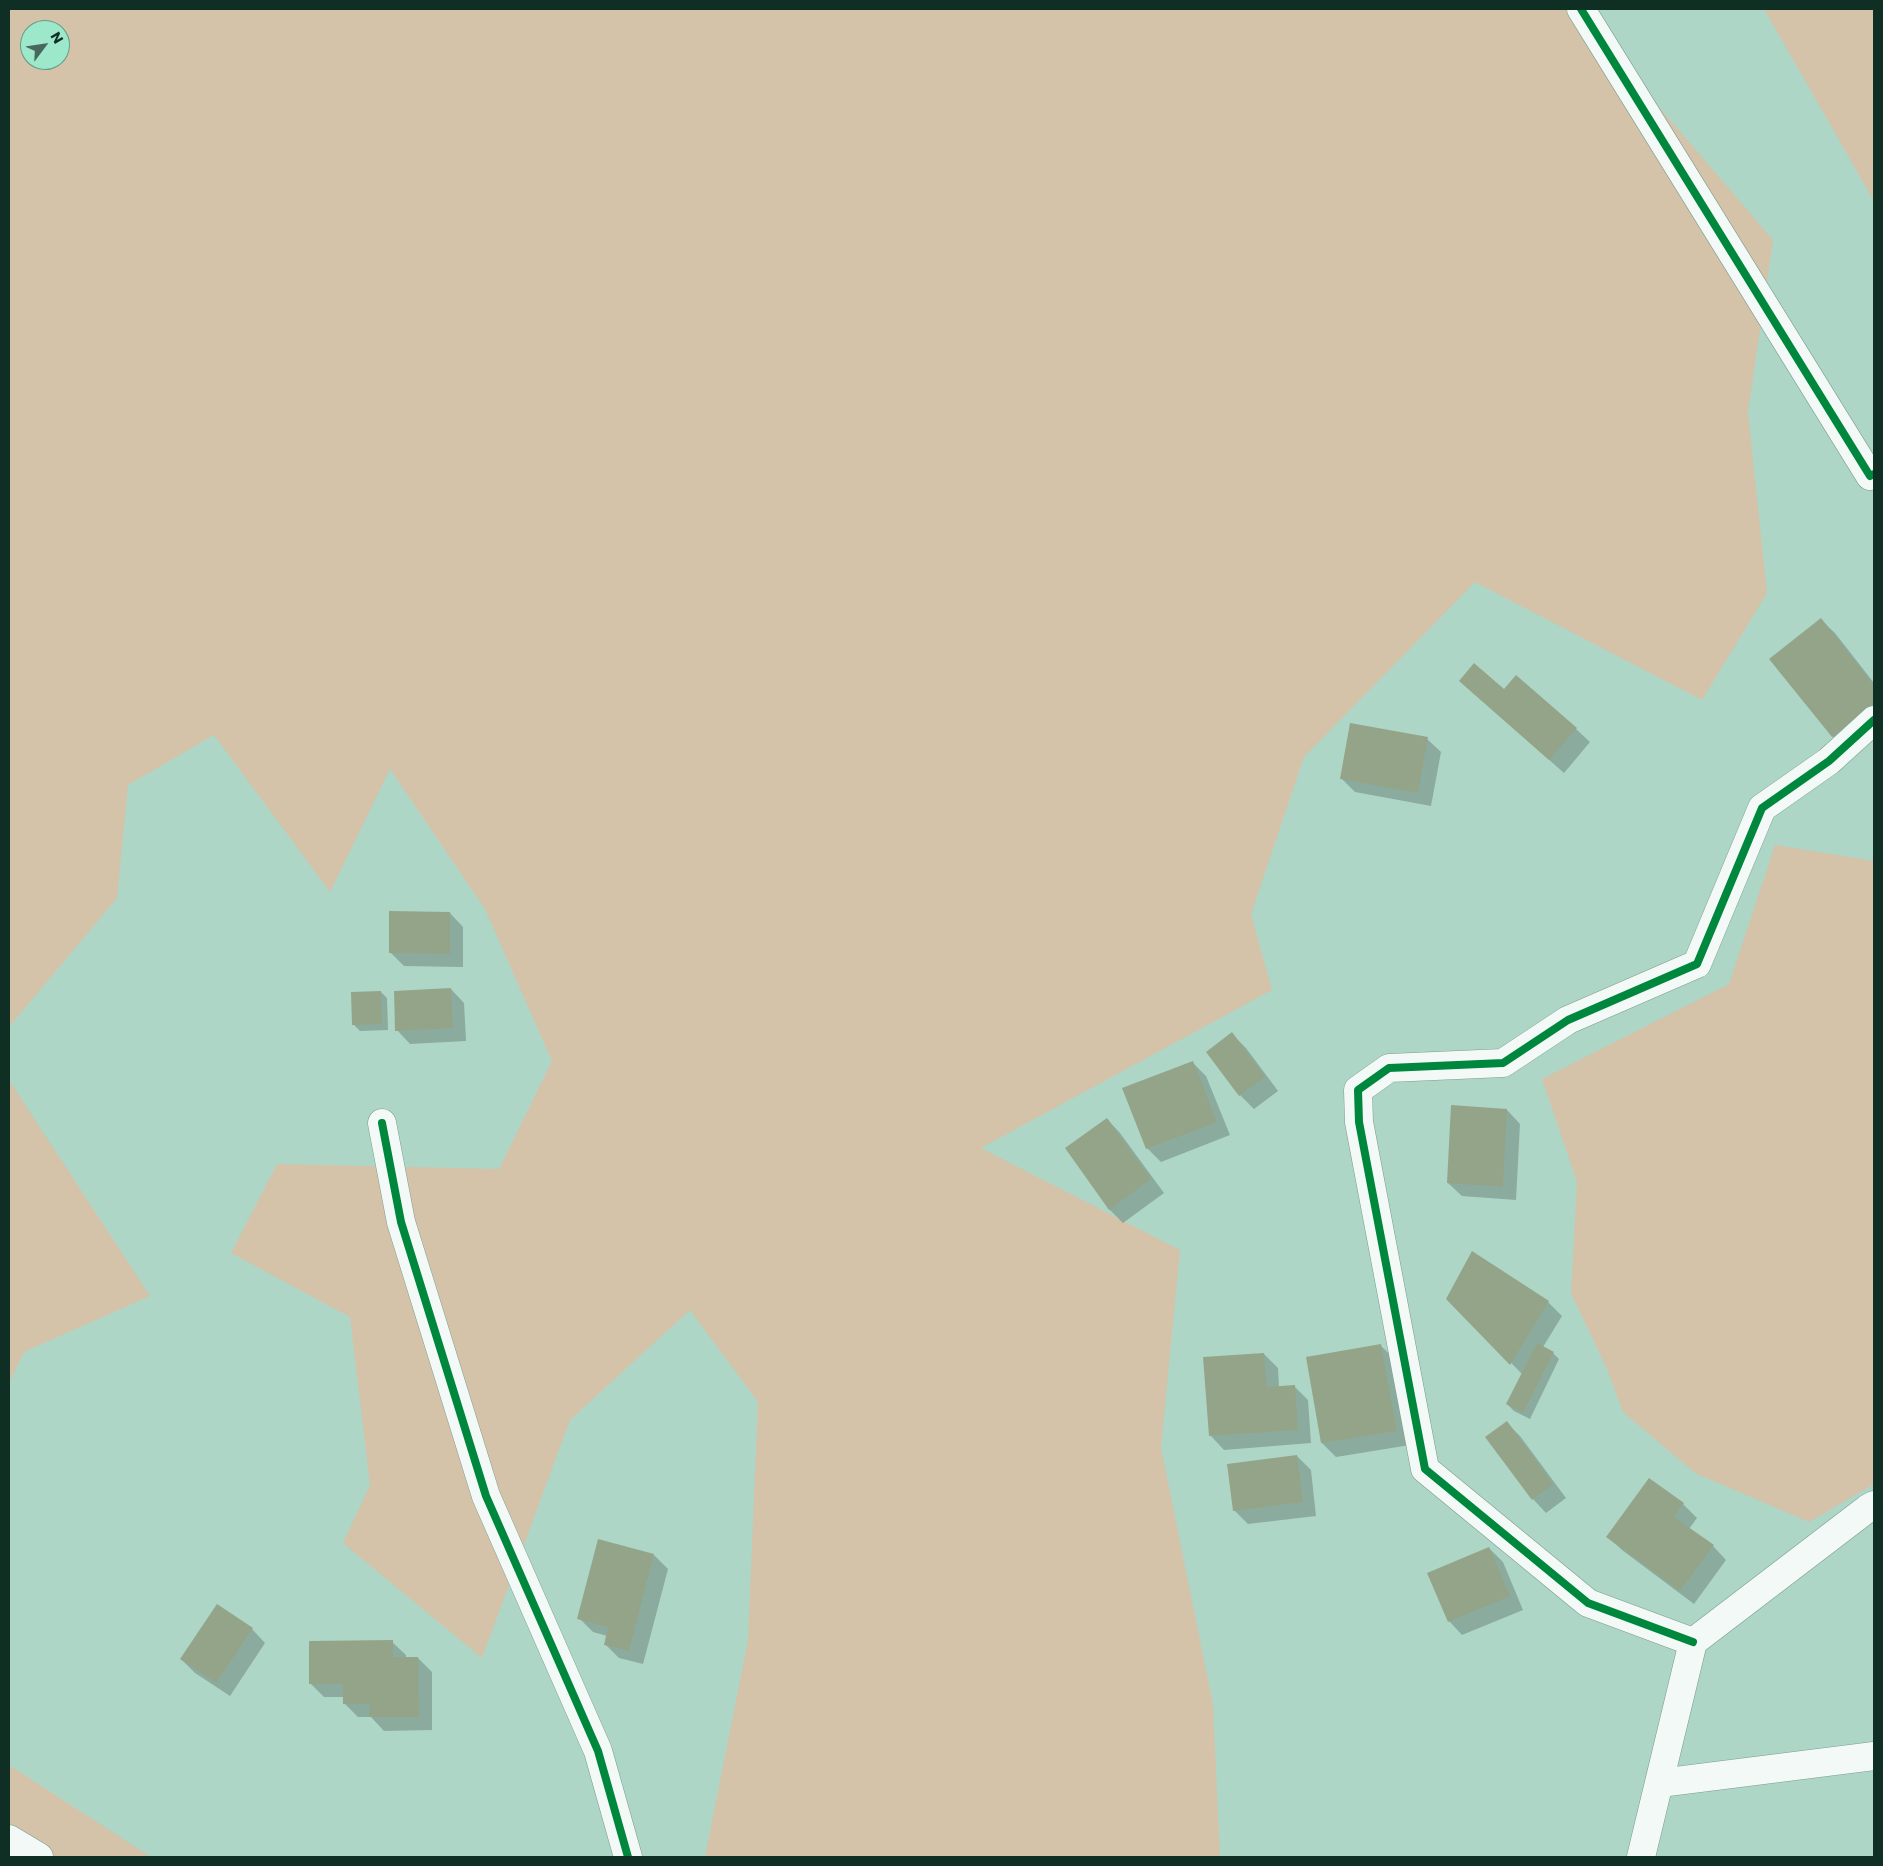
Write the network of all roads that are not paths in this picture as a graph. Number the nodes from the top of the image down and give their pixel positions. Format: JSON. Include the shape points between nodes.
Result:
{"nodes":[{"id":1,"x":1581,"y":9,"type":"edge"},
{"id":2,"x":1874,"y":474,"type":"edge"},
{"id":3,"x":1874,"y":720,"type":"edge"},
{"id":4,"x":382,"y":1123,"type":"dead end"},
{"id":5,"x":1874,"y":1505,"type":"edge"},
{"id":6,"x":1693,"y":1642,"type":"junction"},
{"id":7,"x":1874,"y":1756,"type":"edge"},
{"id":8,"x":1660,"y":1783,"type":"junction"},
{"id":9,"x":9,"y":1839,"type":"edge"},
{"id":10,"x":39,"y":1857,"type":"edge"},
{"id":11,"x":628,"y":1857,"type":"edge"},
{"id":12,"x":1641,"y":1857,"type":"edge"}],
"edges":[{"from":1,"to":2,"type":"street","via":[[1870,476]]},
{"from":3,"to":6,"type":"street","via":[[1829,760],[1762,808],[1697,964],[1568,1020],[1503,1063],[1389,1068],[1358,1090],[1358,1122],[1426,1469],[1588,1603]]},
{"from":4,"to":11,"type":"street","via":[[401,1222],[486,1496],[598,1751]]},
{"from":5,"to":6,"type":"street"},
{"from":6,"to":8,"type":"street"},
{"from":7,"to":8,"type":"street"},
{"from":8,"to":12,"type":"street"},
{"from":9,"to":10,"type":"street"}]}
